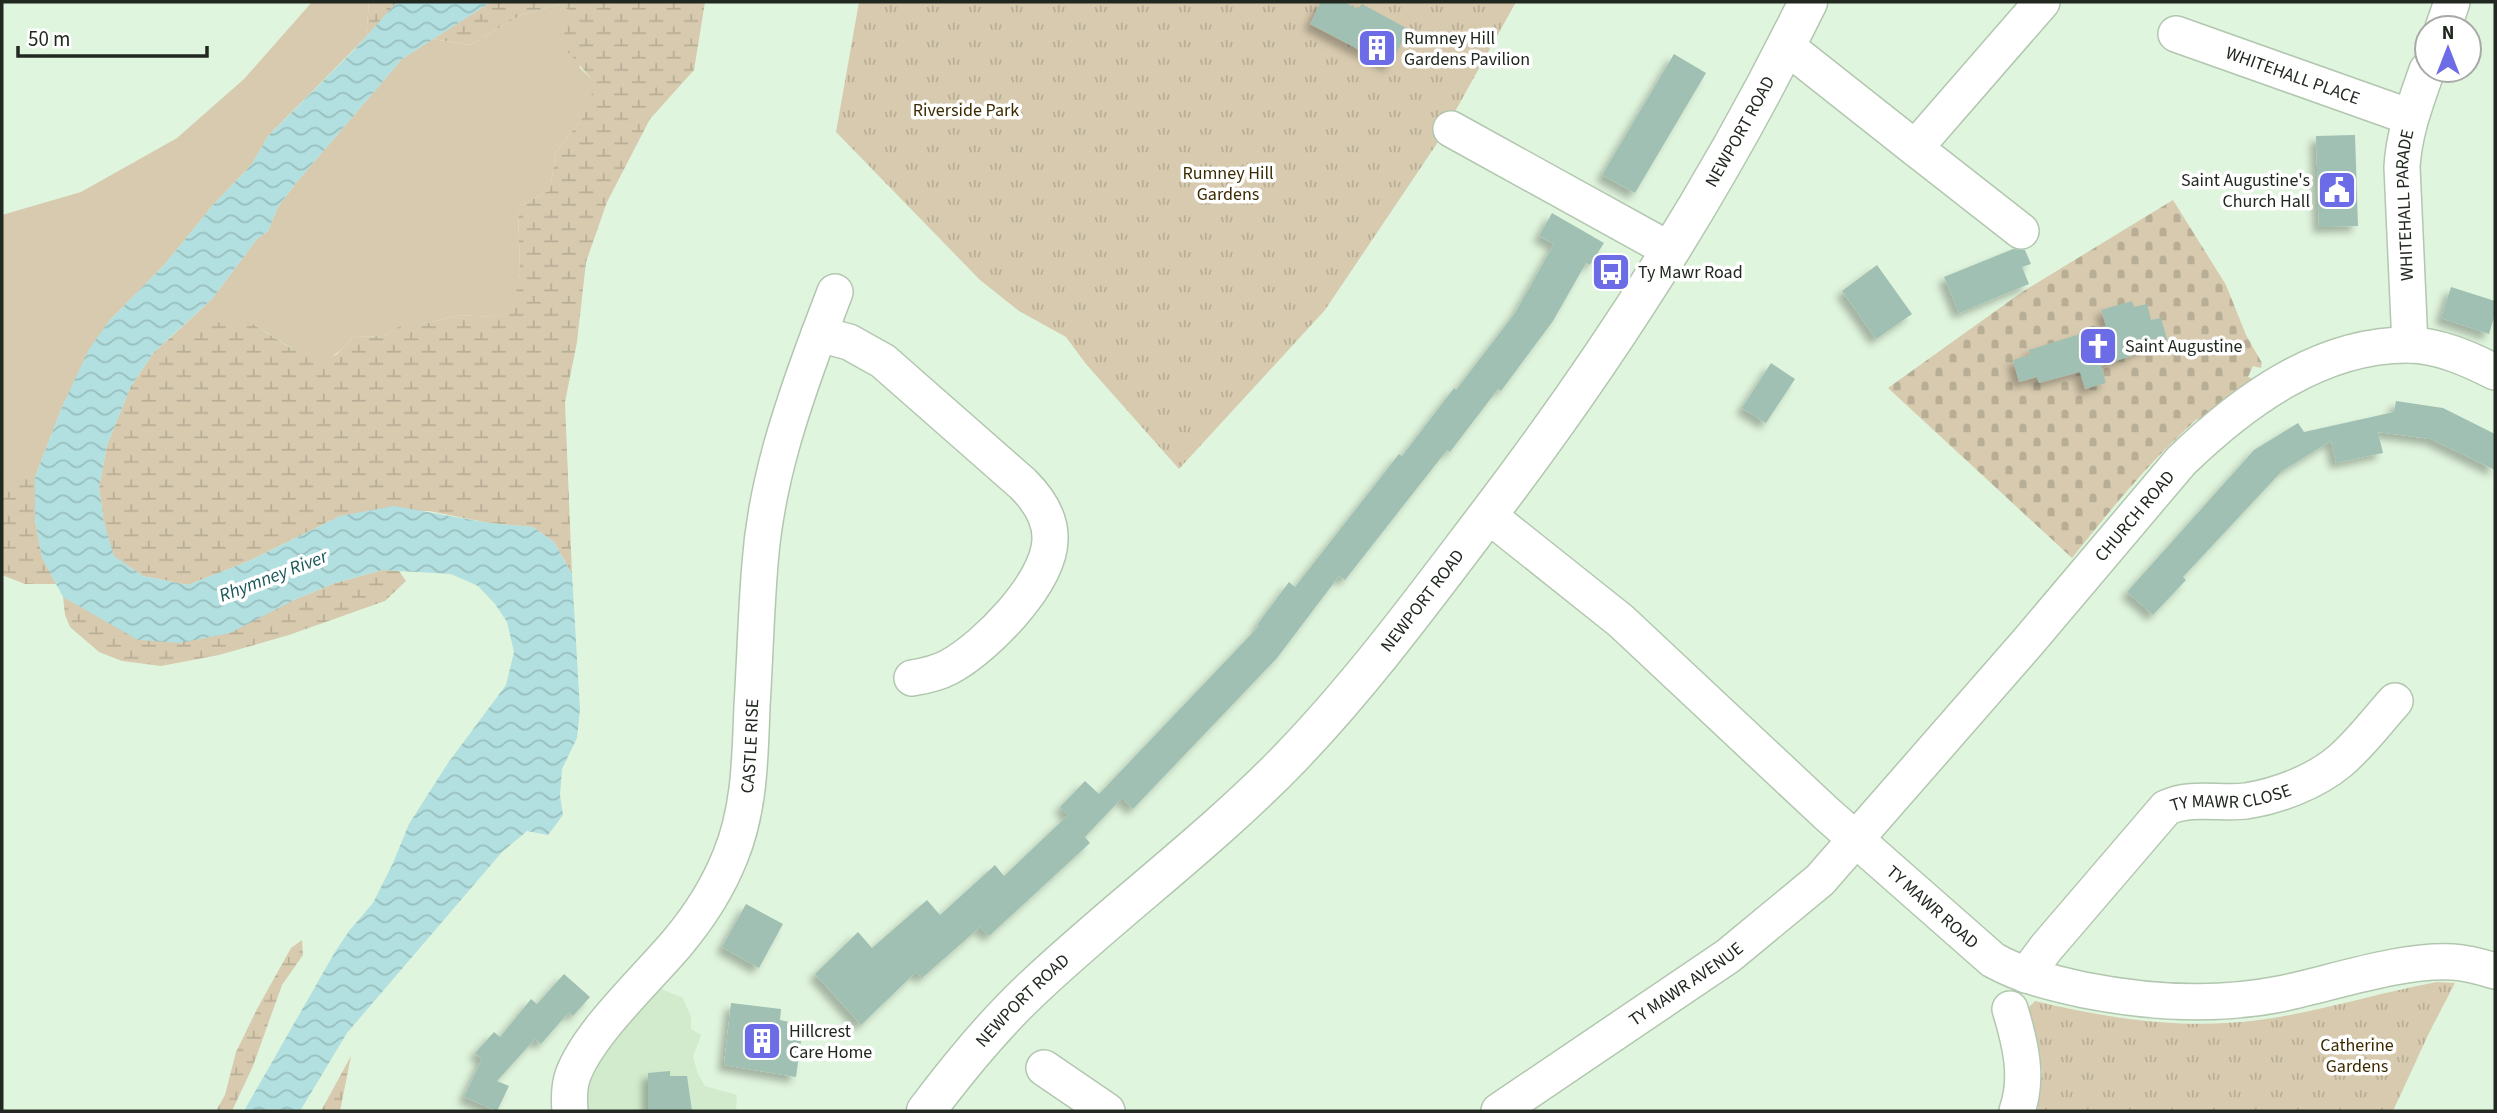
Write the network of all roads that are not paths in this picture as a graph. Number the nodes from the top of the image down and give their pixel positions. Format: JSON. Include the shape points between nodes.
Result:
{"nodes":[{"id":1,"x":1808,"y":2,"type":"edge"},
{"id":2,"x":2042,"y":2,"type":"edge"},
{"id":3,"x":2176,"y":34,"type":"dead end"},
{"id":4,"x":1786,"y":46,"type":"junction"},
{"id":5,"x":2422,"y":84,"type":"edge"},
{"id":6,"x":2410,"y":117,"type":"junction"},
{"id":7,"x":1451,"y":129,"type":"dead end"},
{"id":8,"x":1915,"y":148,"type":"junction"},
{"id":9,"x":2021,"y":232,"type":"dead end"},
{"id":10,"x":1670,"y":250,"type":"junction"},
{"id":11,"x":835,"y":292,"type":"dead end"},
{"id":12,"x":820,"y":334,"type":"junction"},
{"id":13,"x":2410,"y":345,"type":"junction"},
{"id":14,"x":2491,"y":359,"type":"edge"},
{"id":15,"x":1488,"y":515,"type":"junction"},
{"id":16,"x":912,"y":678,"type":"dead end"},
{"id":17,"x":2395,"y":701,"type":"dead end"},
{"id":18,"x":1857,"y":840,"type":"junction"},
{"id":19,"x":2495,"y":971,"type":"edge"},
{"id":20,"x":2026,"y":975,"type":"junction"},
{"id":21,"x":2010,"y":1009,"type":"dead end"},
{"id":22,"x":1044,"y":1068,"type":"dead end"},
{"id":23,"x":570,"y":1111,"type":"edge"},
{"id":24,"x":926,"y":1111,"type":"edge"},
{"id":25,"x":1107,"y":1111,"type":"edge"},
{"id":26,"x":1499,"y":1111,"type":"edge"},
{"id":27,"x":2017,"y":1111,"type":"edge"}],
"edges":[{"from":1,"to":4,"type":"main road","name":"NEWPORT ROAD"},
{"from":2,"to":8,"type":"street"},
{"from":3,"to":6,"type":"street","name":"WHITEHALL PLACE"},
{"from":4,"to":8,"type":"street"},
{"from":4,"to":10,"type":"main road","name":"NEWPORT ROAD"},
{"from":5,"to":6,"type":"street","name":"WHITEHALL PARADE"},
{"from":6,"to":13,"type":"street","name":"WHITEHALL PARADE","via":[[2402,167]]},
{"from":7,"to":10,"type":"street"},
{"from":8,"to":9,"type":"street"},
{"from":10,"to":15,"type":"main road","name":"NEWPORT ROAD","via":[[1574,398]]},
{"from":11,"to":12,"type":"street","name":"CASTLE RISE"},
{"from":12,"to":16,"type":"street","via":[[849,342],[883,361],[1023,484],[1038,500],[1047,520],[1051,539],[1047,563],[1026,596],[978,647],[948,668]]},
{"from":12,"to":23,"type":"street","name":"CASTLE RISE","via":[[787,426],[765,513],[749,771],[739,835],[699,914],[580,1059],[572,1078]]},
{"from":13,"to":14,"type":"street","name":"CHURCH ROAD"},
{"from":13,"to":18,"type":"street","name":"CHURCH ROAD","via":[[2366,350],[2284,380],[2208,435]]},
{"from":15,"to":18,"type":"street","name":"TY MAWR ROAD","via":[[1621,621]]},
{"from":15,"to":24,"type":"main road","name":"NEWPORT ROAD","via":[[1415,613],[1293,755],[1032,989],[966,1059]]},
{"from":17,"to":20,"type":"street","name":"TY MAWR CLOSE","via":[[2343,759],[2300,785],[2246,801],[2178,802],[2166,808]]},
{"from":18,"to":20,"type":"street","name":"TY MAWR ROAD","via":[[1993,960]]},
{"from":18,"to":26,"type":"street","name":"TY MAWR AVENUE","via":[[1807,893],[1737,949]]},
{"from":19,"to":20,"type":"street","name":"TY MAWR ROAD","via":[[2437,962],[2246,1000],[2185,1003],[2117,996]]},
{"from":21,"to":27,"type":"street","via":[[2022,1054]]},
{"from":22,"to":25,"type":"street"}]}
